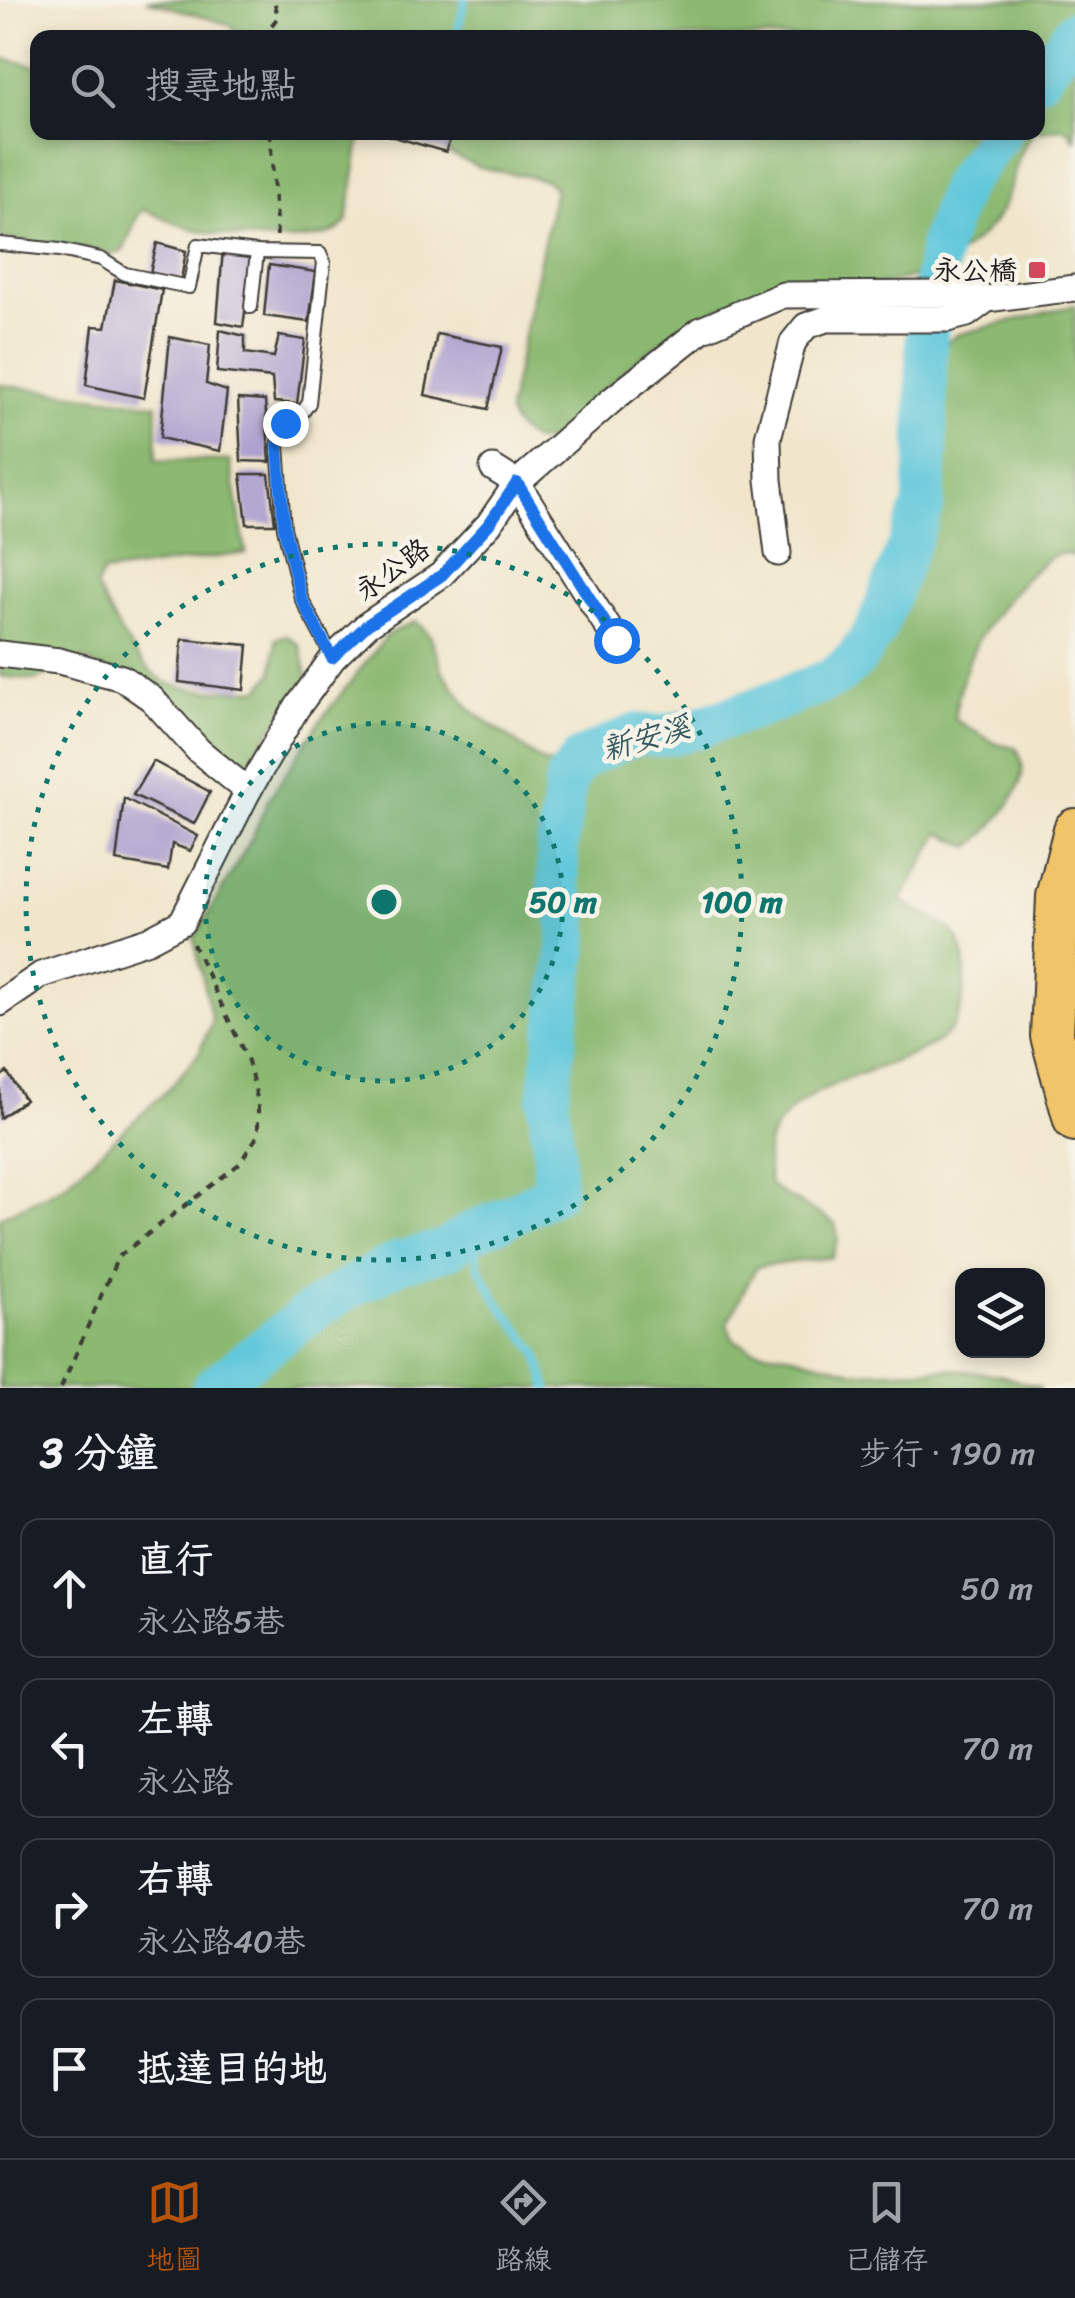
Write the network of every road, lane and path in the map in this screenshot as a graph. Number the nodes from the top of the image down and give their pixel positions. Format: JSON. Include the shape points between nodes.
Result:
{"nodes":[{"id":1,"x":274,"y":0,"type":"edge"},
{"id":2,"x":268,"y":30,"type":"edge"},
{"id":3,"x":271,"y":140,"type":"edge"},
{"id":4,"x":0,"y":244,"type":"edge"},
{"id":5,"x":278,"y":251,"type":"junction"},
{"id":6,"x":257,"y":252,"type":"junction"},
{"id":7,"x":1075,"y":288,"type":"edge"},
{"id":8,"x":251,"y":307,"type":"dead end"},
{"id":9,"x":907,"y":308,"type":"junction"},
{"id":10,"x":493,"y":468,"type":"dead end"},
{"id":11,"x":517,"y":483,"type":"junction"},
{"id":12,"x":778,"y":553,"type":"dead end"},
{"id":13,"x":616,"y":640,"type":"dead end"},
{"id":14,"x":0,"y":654,"type":"edge"},
{"id":15,"x":332,"y":658,"type":"junction"},
{"id":16,"x":248,"y":790,"type":"junction"},
{"id":17,"x":1075,"y":830,"type":"edge"},
{"id":18,"x":182,"y":922,"type":"junction"},
{"id":19,"x":0,"y":1003,"type":"edge"},
{"id":20,"x":1075,"y":1120,"type":"edge"},
{"id":21,"x":61,"y":1388,"type":"edge"}],
"edges":[{"from":1,"to":2,"type":"path","via":[[278,17]]},
{"from":3,"to":5,"type":"path"},
{"from":4,"to":6,"type":"lane","via":[[102,259],[125,274],[188,287],[198,245]]},
{"from":5,"to":6,"type":"lane"},
{"from":5,"to":15,"type":"lane","via":[[320,254],[324,262],[309,403],[285,423],[278,446],[284,528],[301,598]]},
{"from":6,"to":8,"type":"lane"},
{"from":7,"to":9,"type":"street"},
{"from":9,"to":11,"type":"street","name":"永公路","via":[[783,295],[702,330]]},
{"from":9,"to":12,"type":"street","via":[[826,318],[806,326],[793,342],[768,438]]},
{"from":10,"to":11,"type":"street"},
{"from":11,"to":13,"type":"street"},
{"from":11,"to":15,"type":"street","name":"永公路","via":[[442,575],[367,625]]},
{"from":14,"to":16,"type":"street","via":[[122,678]]},
{"from":15,"to":16,"type":"street","name":"永公路"},
{"from":16,"to":18,"type":"street","name":"永公路"},
{"from":17,"to":20,"type":"main road","via":[[1058,897],[1052,1036]]},
{"from":18,"to":19,"type":"street","via":[[42,975]]},
{"from":18,"to":21,"type":"path","via":[[248,1061],[258,1135],[239,1164],[118,1257]]}]}
